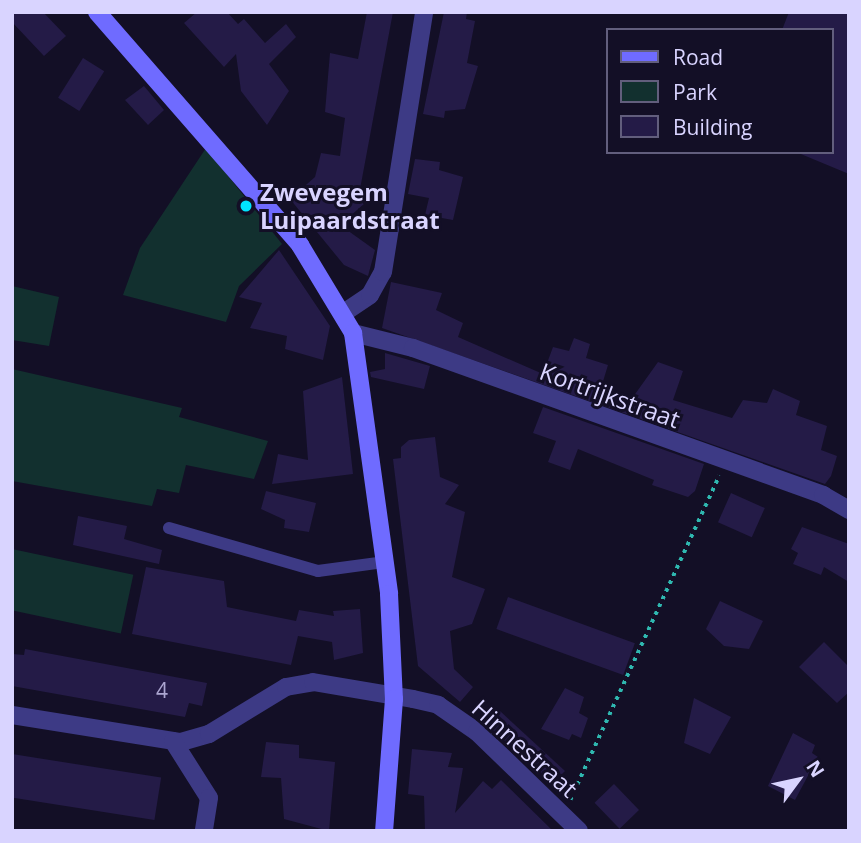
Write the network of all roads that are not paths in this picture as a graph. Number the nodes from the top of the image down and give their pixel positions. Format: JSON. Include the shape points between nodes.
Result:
{"nodes":[{"id":1,"x":97,"y":12,"type":"edge"},
{"id":2,"x":424,"y":12,"type":"edge"},
{"id":3,"x":345,"y":312,"type":"junction"},
{"id":4,"x":353,"y":333,"type":"junction"},
{"id":5,"x":849,"y":510,"type":"edge"},
{"id":6,"x":169,"y":528,"type":"dead end"},
{"id":7,"x":385,"y":562,"type":"junction"},
{"id":8,"x":394,"y":699,"type":"junction"},
{"id":9,"x":12,"y":715,"type":"edge"},
{"id":10,"x":173,"y":741,"type":"junction"},
{"id":11,"x":204,"y":831,"type":"edge"},
{"id":12,"x":384,"y":831,"type":"edge"},
{"id":13,"x":579,"y":831,"type":"edge"}],
"edges":[{"from":1,"to":3,"type":"main road","via":[[300,245]]},
{"from":2,"to":3,"type":"street","via":[[383,272],[370,295]]},
{"from":3,"to":4,"type":"main road"},
{"from":4,"to":5,"type":"street","name":"Kortrijkstraat","via":[[414,348]]},
{"from":4,"to":7,"type":"main road"},
{"from":6,"to":7,"type":"lane","via":[[318,571]]},
{"from":7,"to":8,"type":"main road"},
{"from":8,"to":10,"type":"street","name":"Hinnestraat","via":[[313,682],[286,687],[265,693],[209,734]]},
{"from":8,"to":12,"type":"main road"},
{"from":8,"to":13,"type":"street","name":"Hinnestraat","via":[[448,712]]},
{"from":9,"to":10,"type":"street"},
{"from":10,"to":11,"type":"street","via":[[209,798]]}]}
